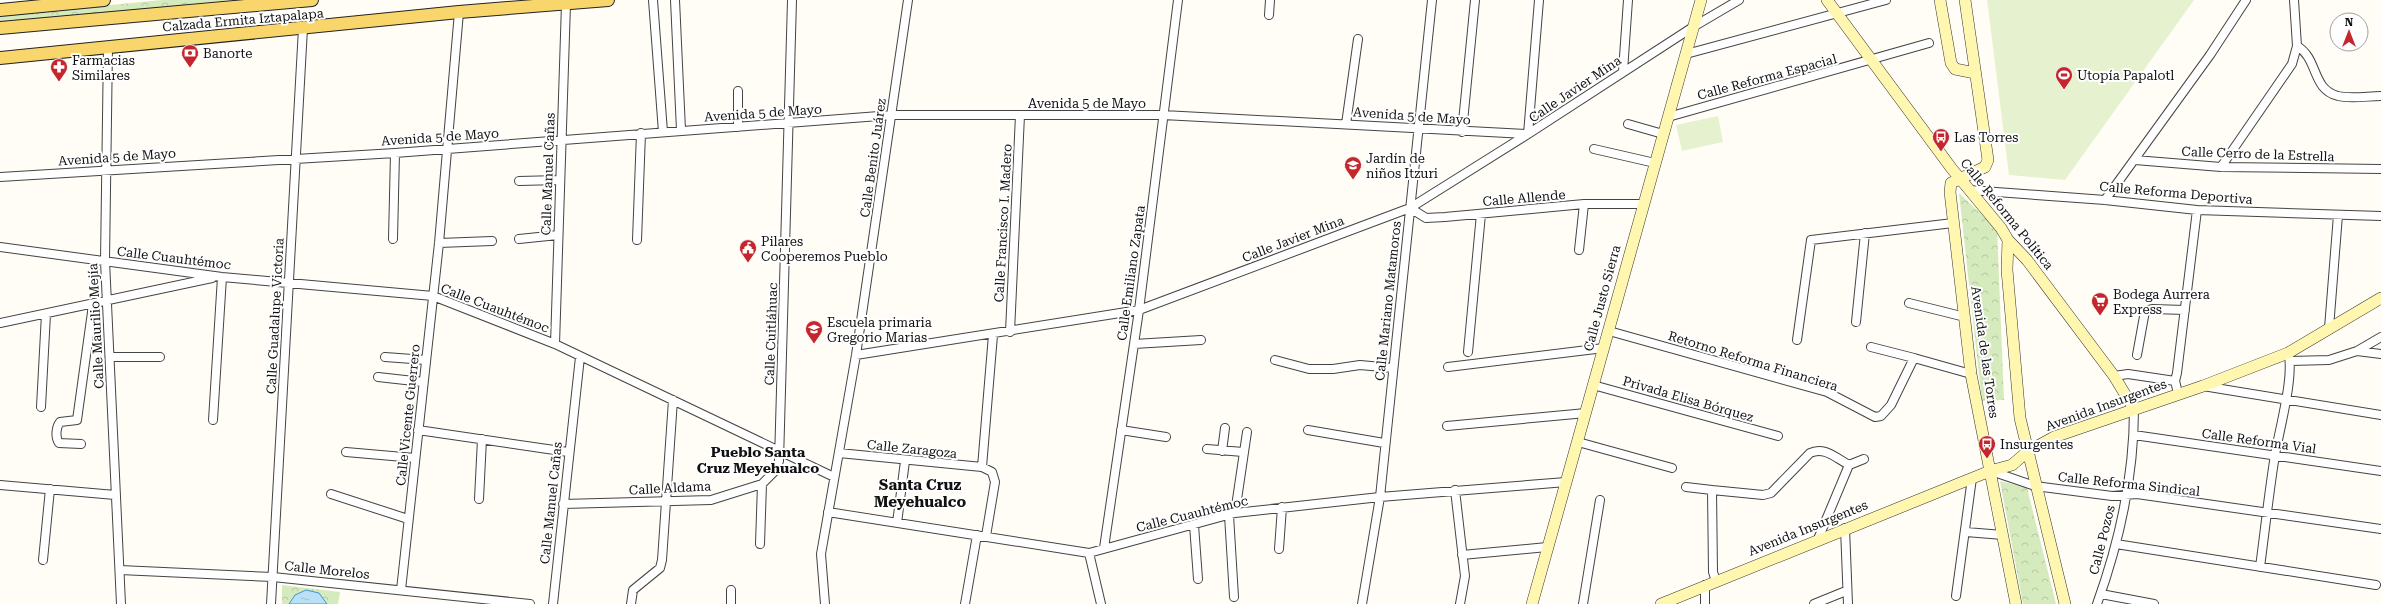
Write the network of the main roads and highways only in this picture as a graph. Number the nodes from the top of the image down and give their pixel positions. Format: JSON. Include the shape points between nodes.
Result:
{"nodes":[{"id":1,"x":104,"y":0,"type":"edge"},
{"id":2,"x":312,"y":0,"type":"edge"},
{"id":3,"x":608,"y":0,"type":"edge"},
{"id":4,"x":90,"y":1,"type":"edge"},
{"id":5,"x":25,"y":4,"type":"edge"},
{"id":6,"x":0,"y":10,"type":"edge"},
{"id":7,"x":0,"y":28,"type":"edge"},
{"id":8,"x":0,"y":58,"type":"edge"}],
"edges":[{"from":1,"to":4,"type":"main road"},
{"from":2,"to":7,"type":"main road","name":"Calzada Ermita Iztapalapa"},
{"from":3,"to":8,"type":"main road","name":"Calzada Ermita Iztapalapa","via":[[459,12]]},
{"from":4,"to":5,"type":"main road"},
{"from":5,"to":6,"type":"main road"}]}
